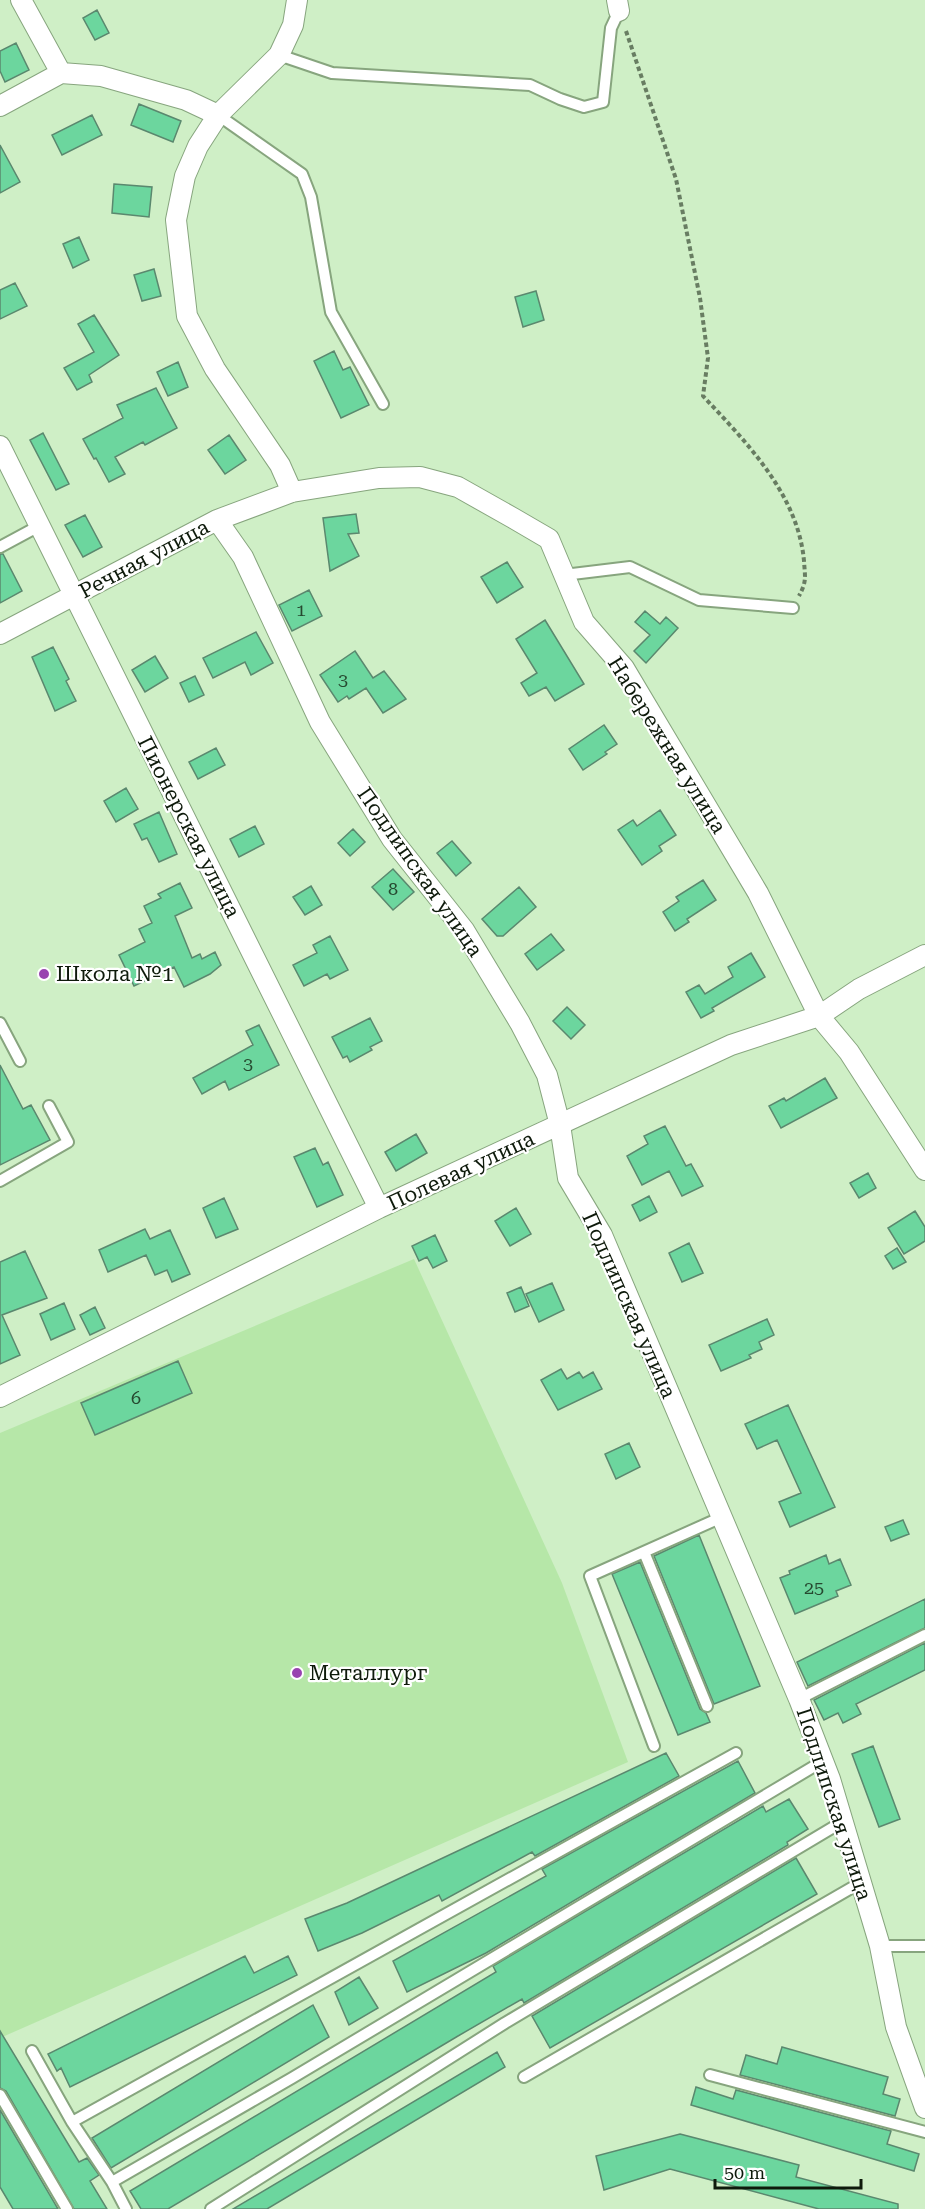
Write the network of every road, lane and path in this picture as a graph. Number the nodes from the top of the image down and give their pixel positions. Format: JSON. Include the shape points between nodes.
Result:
{"nodes":[{"id":1,"x":21,"y":0,"type":"edge"},
{"id":2,"x":297,"y":0,"type":"edge"},
{"id":3,"x":618,"y":5,"type":"edge"},
{"id":4,"x":279,"y":55,"type":"junction"},
{"id":5,"x":61,"y":74,"type":"junction"},
{"id":6,"x":0,"y":106,"type":"edge"},
{"id":7,"x":218,"y":115,"type":"junction"},
{"id":8,"x":383,"y":404,"type":"dead end"},
{"id":9,"x":0,"y":446,"type":"edge"},
{"id":10,"x":292,"y":492,"type":"junction"},
{"id":11,"x":217,"y":520,"type":"junction"},
{"id":12,"x":39,"y":526,"type":"junction"},
{"id":13,"x":0,"y":547,"type":"edge"},
{"id":14,"x":564,"y":575,"type":"junction"},
{"id":15,"x":74,"y":596,"type":"junction"},
{"id":16,"x":793,"y":608,"type":"joint"},
{"id":17,"x":0,"y":634,"type":"edge"},
{"id":18,"x":925,"y":955,"type":"edge"},
{"id":19,"x":819,"y":1016,"type":"junction"},
{"id":20,"x":0,"y":1023,"type":"edge"},
{"id":21,"x":20,"y":1061,"type":"dead end"},
{"id":22,"x":49,"y":1106,"type":"dead end"},
{"id":23,"x":560,"y":1125,"type":"junction"},
{"id":24,"x":925,"y":1170,"type":"edge"},
{"id":25,"x":0,"y":1181,"type":"edge"},
{"id":26,"x":379,"y":1208,"type":"junction"},
{"id":27,"x":0,"y":1398,"type":"edge"},
{"id":28,"x":722,"y":1517,"type":"junction"},
{"id":29,"x":644,"y":1552,"type":"junction"},
{"id":30,"x":925,"y":1635,"type":"edge"},
{"id":31,"x":799,"y":1699,"type":"junction"},
{"id":32,"x":707,"y":1706,"type":"dead end"},
{"id":33,"x":654,"y":1746,"type":"dead end"},
{"id":34,"x":736,"y":1753,"type":"dead end"},
{"id":35,"x":823,"y":1761,"type":"junction"},
{"id":36,"x":842,"y":1822,"type":"junction"},
{"id":37,"x":860,"y":1883,"type":"junction"},
{"id":38,"x":880,"y":1946,"type":"junction"},
{"id":39,"x":925,"y":1946,"type":"edge"},
{"id":40,"x":32,"y":2051,"type":"dead end"},
{"id":41,"x":710,"y":2075,"type":"dead end"},
{"id":42,"x":524,"y":2077,"type":"dead end"},
{"id":43,"x":0,"y":2095,"type":"edge"},
{"id":44,"x":925,"y":2108,"type":"edge"},
{"id":45,"x":72,"y":2122,"type":"junction"},
{"id":46,"x":925,"y":2132,"type":"edge"},
{"id":47,"x":112,"y":2182,"type":"junction"},
{"id":48,"x":67,"y":2209,"type":"edge"},
{"id":49,"x":126,"y":2209,"type":"edge"},
{"id":50,"x":211,"y":2209,"type":"edge"}],
"edges":[{"from":1,"to":5,"type":"street"},
{"from":2,"to":4,"type":"street","via":[[292,25]]},
{"from":3,"to":4,"type":"lane","via":[[611,28],[603,102],[584,107],[530,85],[332,73]]},
{"from":3,"to":16,"type":"path","via":[[676,179],[707,348],[703,396],[752,449],[790,507],[803,550],[805,584]]},
{"from":4,"to":7,"type":"street"},
{"from":5,"to":6,"type":"street"},
{"from":5,"to":7,"type":"street","via":[[101,76],[186,100]]},
{"from":7,"to":8,"type":"lane","via":[[302,174],[311,198],[331,312]]},
{"from":7,"to":10,"type":"street","via":[[185,176],[176,220],[187,316],[215,369],[280,465]]},
{"from":9,"to":12,"type":"street","name":"Пионерская улица"},
{"from":10,"to":11,"type":"street","name":"Речная улица"},
{"from":10,"to":14,"type":"street","name":"Набережная улица","via":[[379,478],[420,477],[458,487],[549,539]]},
{"from":11,"to":15,"type":"street","name":"Речная улица"},
{"from":11,"to":23,"type":"street","name":"Подлипская улица","via":[[243,557],[320,722],[392,839],[464,930],[520,1023],[547,1075]]},
{"from":12,"to":13,"type":"lane"},
{"from":12,"to":15,"type":"street","name":"Пионерская улица"},
{"from":14,"to":16,"type":"lane","via":[[630,567],[699,600]]},
{"from":14,"to":19,"type":"street","name":"Набережная улица","via":[[584,622],[624,668],[758,893]]},
{"from":15,"to":17,"type":"street","name":"Речная улица"},
{"from":15,"to":26,"type":"street","name":"Пионерская улица"},
{"from":18,"to":19,"type":"street","name":"Полевая улица","via":[[859,989]]},
{"from":19,"to":23,"type":"street","name":"Полевая улица","via":[[731,1045]]},
{"from":19,"to":24,"type":"street","name":"Набережная улица","via":[[849,1052]]},
{"from":20,"to":21,"type":"lane"},
{"from":22,"to":25,"type":"lane","via":[[68,1142]]},
{"from":23,"to":26,"type":"street","name":"Полевая улица"},
{"from":23,"to":28,"type":"street","name":"Подлипская улица","via":[[568,1178],[602,1235]]},
{"from":26,"to":27,"type":"street","name":"Полевая улица"},
{"from":28,"to":29,"type":"lane"},
{"from":28,"to":31,"type":"street","name":"Подлипская улица"},
{"from":29,"to":32,"type":"lane"},
{"from":29,"to":33,"type":"lane","via":[[590,1576]]},
{"from":30,"to":31,"type":"lane"},
{"from":31,"to":35,"type":"street","name":"Подлипская улица"},
{"from":34,"to":45,"type":"lane"},
{"from":35,"to":36,"type":"street","name":"Подлипская улица"},
{"from":35,"to":47,"type":"lane"},
{"from":36,"to":37,"type":"street","name":"Подлипская улица"},
{"from":36,"to":50,"type":"lane","via":[[505,2023]]},
{"from":37,"to":38,"type":"street","name":"Подлипская улица"},
{"from":37,"to":42,"type":"lane"},
{"from":38,"to":39,"type":"lane"},
{"from":38,"to":44,"type":"street","name":"Подлипская улица","via":[[896,2027]]},
{"from":40,"to":45,"type":"lane"},
{"from":41,"to":46,"type":"lane"},
{"from":43,"to":48,"type":"lane"},
{"from":45,"to":47,"type":"lane"},
{"from":47,"to":49,"type":"lane"}]}
